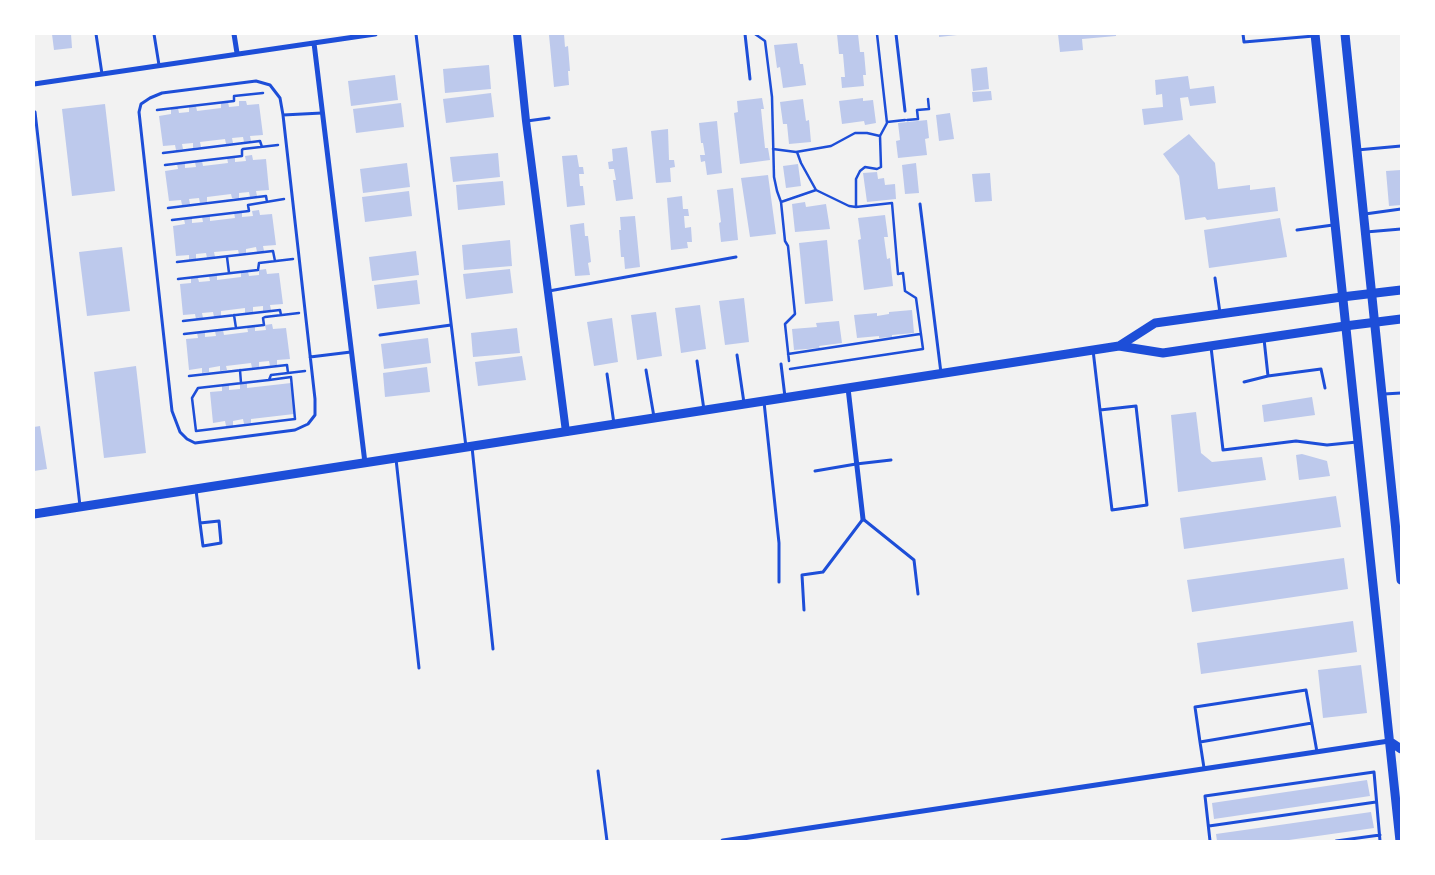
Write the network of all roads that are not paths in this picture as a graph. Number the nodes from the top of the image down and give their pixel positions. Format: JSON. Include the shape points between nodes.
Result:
{"nodes":[{"id":1,"x":96,"y":34,"type":"edge"},
{"id":2,"x":154,"y":34,"type":"edge"},
{"id":3,"x":234,"y":34,"type":"edge"},
{"id":4,"x":375,"y":34,"type":"edge"},
{"id":5,"x":416,"y":34,"type":"edge"},
{"id":6,"x":517,"y":34,"type":"edge"},
{"id":7,"x":745,"y":34,"type":"edge"},
{"id":8,"x":896,"y":34,"type":"edge"},
{"id":9,"x":1242,"y":34,"type":"edge"},
{"id":10,"x":1345,"y":34,"type":"edge"},
{"id":11,"x":1315,"y":35,"type":"edge"},
{"id":12,"x":341,"y":36,"type":"edge"},
{"id":13,"x":314,"y":43,"type":"junction"},
{"id":14,"x":237,"y":53,"type":"junction"},
{"id":15,"x":159,"y":65,"type":"junction"},
{"id":16,"x":102,"y":74,"type":"junction"},
{"id":17,"x":750,"y":79,"type":"dead end"},
{"id":18,"x":34,"y":84,"type":"edge"},
{"id":19,"x":905,"y":111,"type":"dead end"},
{"id":20,"x":35,"y":112,"type":"edge"},
{"id":21,"x":322,"y":113,"type":"junction"},
{"id":22,"x":284,"y":115,"type":"junction"},
{"id":23,"x":549,"y":118,"type":"dead end"},
{"id":24,"x":526,"y":122,"type":"junction"},
{"id":25,"x":1401,"y":146,"type":"edge"},
{"id":26,"x":1357,"y":150,"type":"junction"},
{"id":27,"x":920,"y":204,"type":"dead end"},
{"id":28,"x":1401,"y":209,"type":"edge"},
{"id":29,"x":1363,"y":214,"type":"junction"},
{"id":30,"x":1335,"y":225,"type":"junction"},
{"id":31,"x":1401,"y":229,"type":"edge"},
{"id":32,"x":1297,"y":230,"type":"dead end"},
{"id":33,"x":1365,"y":232,"type":"junction"},
{"id":34,"x":736,"y":257,"type":"dead end"},
{"id":35,"x":1215,"y":278,"type":"dead end"},
{"id":36,"x":1401,"y":290,"type":"edge"},
{"id":37,"x":548,"y":291,"type":"junction"},
{"id":38,"x":1371,"y":293,"type":"junction"},
{"id":39,"x":1342,"y":297,"type":"junction"},
{"id":40,"x":1220,"y":314,"type":"junction"},
{"id":41,"x":1401,"y":319,"type":"edge"},
{"id":42,"x":1374,"y":322,"type":"junction"},
{"id":43,"x":451,"y":325,"type":"junction"},
{"id":44,"x":1345,"y":326,"type":"junction"},
{"id":45,"x":380,"y":334,"type":"dead end"},
{"id":46,"x":1264,"y":338,"type":"junction"},
{"id":47,"x":1119,"y":346,"type":"junction"},
{"id":48,"x":1211,"y":346,"type":"junction"},
{"id":49,"x":1093,"y":350,"type":"junction"},
{"id":50,"x":351,"y":352,"type":"junction"},
{"id":51,"x":737,"y":355,"type":"dead end"},
{"id":52,"x":310,"y":357,"type":"junction"},
{"id":53,"x":697,"y":361,"type":"dead end"},
{"id":54,"x":781,"y":364,"type":"dead end"},
{"id":55,"x":646,"y":370,"type":"dead end"},
{"id":56,"x":941,"y":373,"type":"junction"},
{"id":57,"x":608,"y":374,"type":"dead end"},
{"id":58,"x":1268,"y":376,"type":"junction"},
{"id":59,"x":1244,"y":382,"type":"dead end"},
{"id":60,"x":848,"y":388,"type":"junction"},
{"id":61,"x":1325,"y":388,"type":"dead end"},
{"id":62,"x":1401,"y":393,"type":"edge"},
{"id":63,"x":1382,"y":395,"type":"junction"},
{"id":64,"x":785,"y":398,"type":"junction"},
{"id":65,"x":764,"y":401,"type":"junction"},
{"id":66,"x":744,"y":404,"type":"junction"},
{"id":67,"x":704,"y":410,"type":"junction"},
{"id":68,"x":1100,"y":410,"type":"junction"},
{"id":69,"x":654,"y":418,"type":"junction"},
{"id":70,"x":614,"y":424,"type":"junction"},
{"id":71,"x":566,"y":432,"type":"junction"},
{"id":72,"x":1357,"y":442,"type":"junction"},
{"id":73,"x":469,"y":447,"type":"junction"},
{"id":74,"x":396,"y":458,"type":"junction"},
{"id":75,"x":891,"y":460,"type":"dead end"},
{"id":76,"x":365,"y":463,"type":"junction"},
{"id":77,"x":856,"y":464,"type":"junction"},
{"id":78,"x":815,"y":471,"type":"dead end"},
{"id":79,"x":196,"y":489,"type":"junction"},
{"id":80,"x":80,"y":507,"type":"junction"},
{"id":81,"x":34,"y":514,"type":"edge"},
{"id":82,"x":863,"y":519,"type":"junction"},
{"id":83,"x":200,"y":523,"type":"junction"},
{"id":84,"x":1398,"y":523,"type":"edge"},
{"id":85,"x":1400,"y":556,"type":"edge"},
{"id":86,"x":1401,"y":580,"type":"edge"},
{"id":87,"x":779,"y":582,"type":"dead end"},
{"id":88,"x":918,"y":594,"type":"dead end"},
{"id":89,"x":804,"y":610,"type":"dead end"},
{"id":90,"x":493,"y":650,"type":"dead end"},
{"id":91,"x":419,"y":668,"type":"dead end"},
{"id":92,"x":1312,"y":723,"type":"junction"},
{"id":93,"x":1389,"y":741,"type":"junction"},
{"id":94,"x":1200,"y":742,"type":"junction"},
{"id":95,"x":1401,"y":749,"type":"edge"},
{"id":96,"x":1318,"y":752,"type":"junction"},
{"id":97,"x":1204,"y":769,"type":"junction"},
{"id":98,"x":598,"y":771,"type":"dead end"},
{"id":99,"x":1376,"y":802,"type":"junction"},
{"id":100,"x":1209,"y":826,"type":"junction"},
{"id":101,"x":1380,"y":835,"type":"junction"},
{"id":102,"x":607,"y":841,"type":"edge"},
{"id":103,"x":723,"y":841,"type":"edge"},
{"id":104,"x":1210,"y":841,"type":"edge"},
{"id":105,"x":1336,"y":841,"type":"edge"},
{"id":106,"x":1380,"y":841,"type":"edge"},
{"id":107,"x":1400,"y":841,"type":"edge"}],
"edges":[{"from":1,"to":16,"type":"lane"},
{"from":2,"to":15,"type":"lane"},
{"from":3,"to":14,"type":"street"},
{"from":4,"to":12,"type":"street"},
{"from":5,"to":43,"type":"lane"},
{"from":6,"to":24,"type":"street"},
{"from":7,"to":17,"type":"lane"},
{"from":8,"to":19,"type":"lane"},
{"from":9,"to":11,"type":"lane","via":[[1244,42]]},
{"from":10,"to":26,"type":"main road"},
{"from":11,"to":30,"type":"main road"},
{"from":12,"to":13,"type":"street"},
{"from":13,"to":14,"type":"street"},
{"from":13,"to":21,"type":"street"},
{"from":14,"to":15,"type":"street"},
{"from":15,"to":16,"type":"street"},
{"from":16,"to":18,"type":"street"},
{"from":20,"to":80,"type":"lane"},
{"from":21,"to":22,"type":"lane"},
{"from":21,"to":50,"type":"street"},
{"from":22,"to":52,"type":"lane"},
{"from":22,"to":52,"type":"lane","via":[[280,98],[270,85],[256,81],[162,93],[141,104],[139,112],[172,411],[180,432],[195,443],[295,430],[308,424],[315,415]]},
{"from":23,"to":24,"type":"lane"},
{"from":24,"to":37,"type":"street"},
{"from":25,"to":26,"type":"lane"},
{"from":26,"to":29,"type":"main road"},
{"from":27,"to":56,"type":"lane"},
{"from":28,"to":29,"type":"lane"},
{"from":29,"to":33,"type":"main road"},
{"from":30,"to":32,"type":"lane"},
{"from":30,"to":39,"type":"main road"},
{"from":31,"to":33,"type":"lane"},
{"from":33,"to":38,"type":"main road"},
{"from":34,"to":37,"type":"lane"},
{"from":35,"to":40,"type":"lane"},
{"from":36,"to":38,"type":"main road"},
{"from":37,"to":71,"type":"street"},
{"from":38,"to":39,"type":"main road"},
{"from":38,"to":42,"type":"main road"},
{"from":39,"to":40,"type":"main road"},
{"from":39,"to":44,"type":"main road"},
{"from":40,"to":47,"type":"main road","via":[[1155,323]]},
{"from":41,"to":42,"type":"main road"},
{"from":42,"to":44,"type":"main road"},
{"from":42,"to":63,"type":"main road"},
{"from":43,"to":45,"type":"lane"},
{"from":43,"to":73,"type":"lane"},
{"from":44,"to":46,"type":"main road"},
{"from":44,"to":72,"type":"main road"},
{"from":46,"to":48,"type":"main road"},
{"from":46,"to":58,"type":"lane"},
{"from":47,"to":48,"type":"main road","via":[[1163,353]]},
{"from":47,"to":49,"type":"main road"},
{"from":48,"to":72,"type":"lane","via":[[1222,450],[1296,441],[1327,445]]},
{"from":49,"to":56,"type":"main road"},
{"from":49,"to":68,"type":"lane"},
{"from":50,"to":52,"type":"lane"},
{"from":50,"to":76,"type":"street"},
{"from":51,"to":66,"type":"lane"},
{"from":53,"to":67,"type":"lane"},
{"from":54,"to":64,"type":"lane"},
{"from":55,"to":69,"type":"lane"},
{"from":56,"to":60,"type":"main road"},
{"from":57,"to":70,"type":"lane"},
{"from":58,"to":59,"type":"lane"},
{"from":58,"to":61,"type":"lane","via":[[1321,369]]},
{"from":60,"to":64,"type":"main road"},
{"from":60,"to":77,"type":"street"},
{"from":62,"to":63,"type":"lane"},
{"from":63,"to":84,"type":"main road"},
{"from":64,"to":65,"type":"main road"},
{"from":65,"to":66,"type":"main road"},
{"from":65,"to":87,"type":"lane","via":[[779,543]]},
{"from":66,"to":67,"type":"main road"},
{"from":67,"to":69,"type":"main road"},
{"from":68,"to":68,"type":"lane","via":[[1136,406],[1147,505],[1112,510]]},
{"from":69,"to":70,"type":"main road"},
{"from":70,"to":71,"type":"main road"},
{"from":71,"to":73,"type":"main road"},
{"from":72,"to":93,"type":"main road"},
{"from":73,"to":74,"type":"main road"},
{"from":73,"to":90,"type":"lane"},
{"from":74,"to":76,"type":"main road"},
{"from":74,"to":91,"type":"lane"},
{"from":75,"to":77,"type":"lane"},
{"from":76,"to":79,"type":"main road"},
{"from":77,"to":78,"type":"lane"},
{"from":77,"to":82,"type":"street"},
{"from":79,"to":80,"type":"main road"},
{"from":79,"to":83,"type":"lane"},
{"from":80,"to":81,"type":"main road"},
{"from":82,"to":88,"type":"lane","via":[[914,560]]},
{"from":82,"to":89,"type":"lane","via":[[823,572],[802,575]]},
{"from":83,"to":83,"type":"lane","via":[[203,546],[222,544],[219,521]]},
{"from":84,"to":85,"type":"main road"},
{"from":85,"to":86,"type":"main road"},
{"from":92,"to":94,"type":"lane"},
{"from":92,"to":94,"type":"lane","via":[[1306,690],[1195,707]]},
{"from":92,"to":96,"type":"lane"},
{"from":93,"to":95,"type":"main road"},
{"from":93,"to":96,"type":"street"},
{"from":93,"to":107,"type":"main road"},
{"from":94,"to":97,"type":"lane"},
{"from":96,"to":97,"type":"street"},
{"from":97,"to":103,"type":"street"},
{"from":98,"to":102,"type":"lane"},
{"from":99,"to":100,"type":"lane"},
{"from":99,"to":100,"type":"lane","via":[[1374,772],[1215,794],[1205,796]]},
{"from":99,"to":101,"type":"lane"},
{"from":100,"to":104,"type":"lane"},
{"from":101,"to":105,"type":"lane"},
{"from":101,"to":106,"type":"lane"}]}
